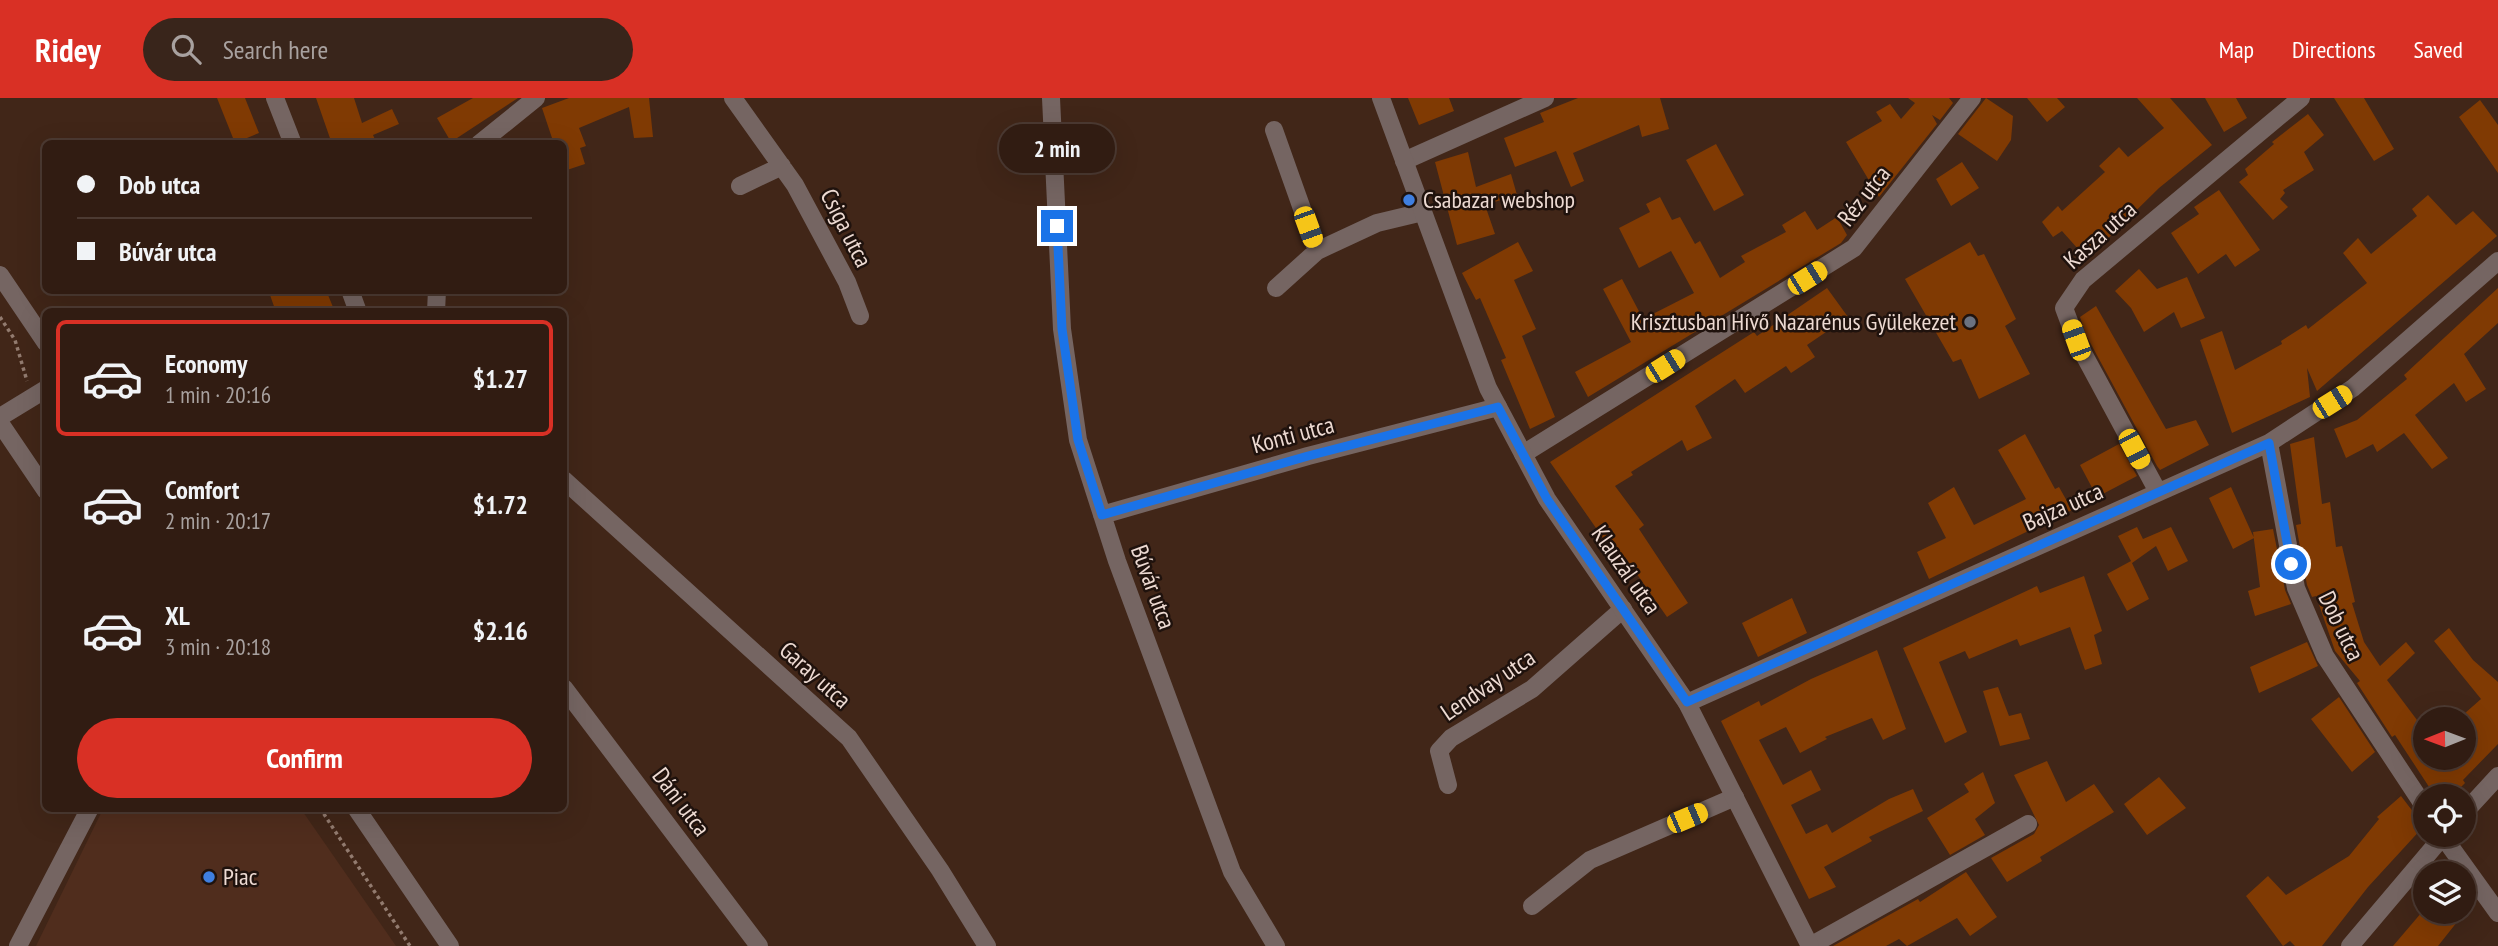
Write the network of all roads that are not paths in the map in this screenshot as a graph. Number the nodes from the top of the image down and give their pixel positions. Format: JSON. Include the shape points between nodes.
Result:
{"nodes":[{"id":1,"x":275,"y":98,"type":"edge"},
{"id":2,"x":536,"y":98,"type":"edge"},
{"id":3,"x":733,"y":98,"type":"edge"},
{"id":4,"x":1051,"y":98,"type":"edge"},
{"id":5,"x":1381,"y":98,"type":"edge"},
{"id":6,"x":1545,"y":98,"type":"edge"},
{"id":7,"x":1972,"y":98,"type":"edge"},
{"id":8,"x":2301,"y":98,"type":"edge"},
{"id":9,"x":1274,"y":130,"type":"dead end"},
{"id":10,"x":291,"y":140,"type":"edge"},
{"id":11,"x":484,"y":140,"type":"edge"},
{"id":12,"x":1404,"y":161,"type":"junction"},
{"id":13,"x":782,"y":166,"type":"junction"},
{"id":14,"x":740,"y":186,"type":"dead end"},
{"id":15,"x":1423,"y":212,"type":"junction"},
{"id":16,"x":1317,"y":251,"type":"junction"},
{"id":17,"x":2498,"y":261,"type":"edge"},
{"id":18,"x":0,"y":275,"type":"edge"},
{"id":19,"x":1276,"y":288,"type":"dead end"},
{"id":20,"x":860,"y":316,"type":"dead end"},
{"id":21,"x":42,"y":338,"type":"edge"},
{"id":22,"x":40,"y":392,"type":"edge"},
{"id":23,"x":1498,"y":407,"type":"junction"},
{"id":24,"x":0,"y":417,"type":"edge"},
{"id":25,"x":0,"y":423,"type":"edge"},
{"id":26,"x":2269,"y":443,"type":"junction"},
{"id":27,"x":1523,"y":454,"type":"junction"},
{"id":28,"x":567,"y":483,"type":"edge"},
{"id":29,"x":42,"y":485,"type":"edge"},
{"id":30,"x":2158,"y":492,"type":"junction"},
{"id":31,"x":1102,"y":515,"type":"junction"},
{"id":32,"x":1623,"y":608,"type":"junction"},
{"id":33,"x":567,"y":692,"type":"edge"},
{"id":34,"x":1687,"y":702,"type":"junction"},
{"id":35,"x":2498,"y":776,"type":"edge"},
{"id":36,"x":1448,"y":785,"type":"dead end"},
{"id":37,"x":2413,"y":789,"type":"edge"},
{"id":38,"x":1735,"y":797,"type":"junction"},
{"id":39,"x":2476,"y":800,"type":"edge"},
{"id":40,"x":88,"y":812,"type":"edge"},
{"id":41,"x":359,"y":812,"type":"edge"},
{"id":42,"x":2028,"y":824,"type":"dead end"},
{"id":43,"x":2433,"y":847,"type":"edge"},
{"id":44,"x":2451,"y":847,"type":"edge"},
{"id":45,"x":1532,"y":906,"type":"dead end"},
{"id":46,"x":2498,"y":913,"type":"edge"},
{"id":47,"x":18,"y":946,"type":"edge"},
{"id":48,"x":450,"y":946,"type":"edge"},
{"id":49,"x":759,"y":946,"type":"edge"},
{"id":50,"x":987,"y":946,"type":"edge"},
{"id":51,"x":1276,"y":946,"type":"edge"},
{"id":52,"x":1810,"y":946,"type":"edge"},
{"id":53,"x":2350,"y":946,"type":"edge"}],
"edges":[{"from":1,"to":10,"type":"street"},
{"from":2,"to":11,"type":"street"},
{"from":3,"to":13,"type":"street","name":"Csiga utca"},
{"from":4,"to":31,"type":"street","name":"Búvár utca","via":[[1062,329],[1078,440]]},
{"from":5,"to":12,"type":"street","name":"Klauzál utca"},
{"from":6,"to":12,"type":"street"},
{"from":7,"to":27,"type":"street","name":"Réz utca","via":[[1854,248]]},
{"from":8,"to":30,"type":"street","name":"Kasza utca","via":[[2083,280],[2064,308],[2076,340]]},
{"from":9,"to":16,"type":"street"},
{"from":12,"to":15,"type":"street","name":"Klauzál utca"},
{"from":13,"to":14,"type":"street"},
{"from":13,"to":20,"type":"street","name":"Csiga utca"},
{"from":15,"to":16,"type":"street","via":[[1377,223]]},
{"from":15,"to":23,"type":"street","name":"Klauzál utca"},
{"from":16,"to":19,"type":"street"},
{"from":17,"to":26,"type":"street","name":"Bajza utca","via":[[2353,388]]},
{"from":18,"to":21,"type":"street"},
{"from":22,"to":24,"type":"street"},
{"from":23,"to":27,"type":"street","name":"Klauzál utca"},
{"from":23,"to":31,"type":"street","name":"Konti utca"},
{"from":25,"to":29,"type":"street"},
{"from":26,"to":30,"type":"street","name":"Bajza utca"},
{"from":26,"to":37,"type":"street","name":"Dob utca","via":[[2295,588],[2325,656]]},
{"from":27,"to":32,"type":"street","name":"Klauzál utca","via":[[1547,499]]},
{"from":28,"to":50,"type":"street","name":"Garay utca","via":[[849,738]]},
{"from":30,"to":34,"type":"street","name":"Bajza utca"},
{"from":31,"to":51,"type":"street","name":"Búvár utca","via":[[1232,872]]},
{"from":32,"to":34,"type":"street","name":"Klauzál utca"},
{"from":32,"to":36,"type":"street","name":"Lendvay utca","via":[[1532,689],[1451,738],[1439,751]]},
{"from":33,"to":49,"type":"street","name":"Dáni utca"},
{"from":34,"to":38,"type":"street","name":"Klauzál utca"},
{"from":35,"to":39,"type":"street"},
{"from":38,"to":45,"type":"street","via":[[1590,860]]},
{"from":38,"to":52,"type":"street","name":"Klauzál utca"},
{"from":40,"to":47,"type":"street"},
{"from":41,"to":48,"type":"street"},
{"from":42,"to":52,"type":"street","name":"Klauzál utca"},
{"from":43,"to":53,"type":"street"},
{"from":44,"to":46,"type":"street"}]}
